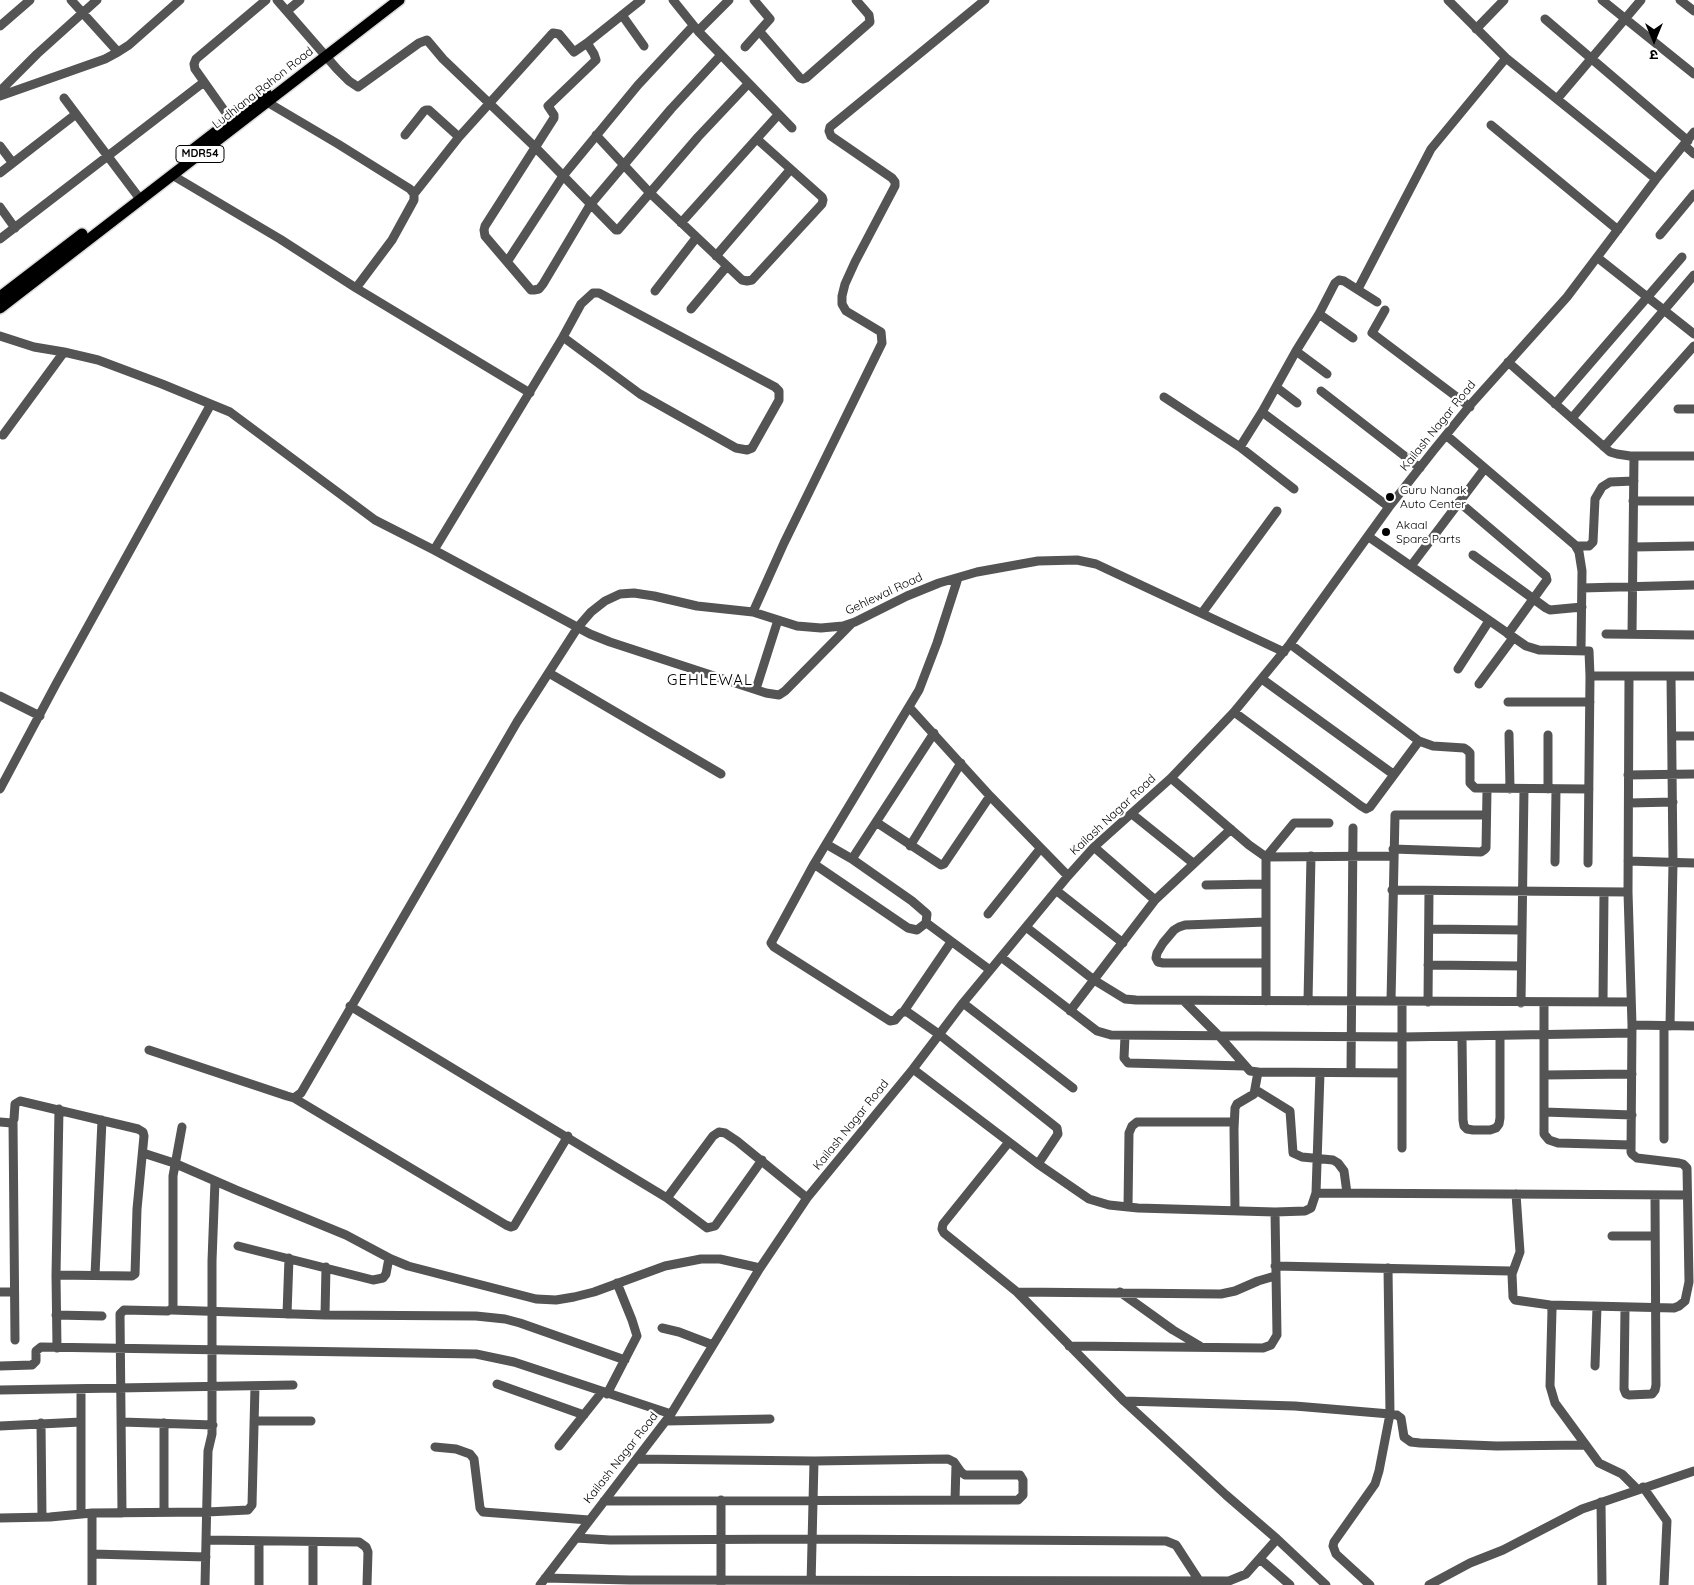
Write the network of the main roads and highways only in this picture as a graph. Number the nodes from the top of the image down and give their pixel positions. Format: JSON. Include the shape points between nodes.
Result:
{"nodes":[{"id":1,"x":387,"y":0,"type":"edge"},
{"id":2,"x":399,"y":0,"type":"edge"},
{"id":3,"x":324,"y":54,"type":"junction"},
{"id":4,"x":137,"y":196,"type":"junction"},
{"id":5,"x":0,"y":297,"type":"edge"},
{"id":6,"x":0,"y":308,"type":"edge"}],
"edges":[{"from":1,"to":3,"type":"main road","name":"Ludhiana Rahon Road","number":"MDR54"},
{"from":2,"to":3,"type":"main road","name":"Ludhiana Rahon Road","number":"MDR54"},
{"from":3,"to":4,"type":"main road","name":"Ludhiana Rahon Road","number":"MDR54","via":[[231,120]]},
{"from":3,"to":4,"type":"main road","name":"Ludhiana Rahon Road","number":"MDR54","via":[[172,175]]},
{"from":4,"to":5,"type":"main road","name":"Ludhiana Rahon Road","number":"MDR54"},
{"from":4,"to":6,"type":"main road","name":"Ludhiana Rahon Road","number":"MDR54"}]}
